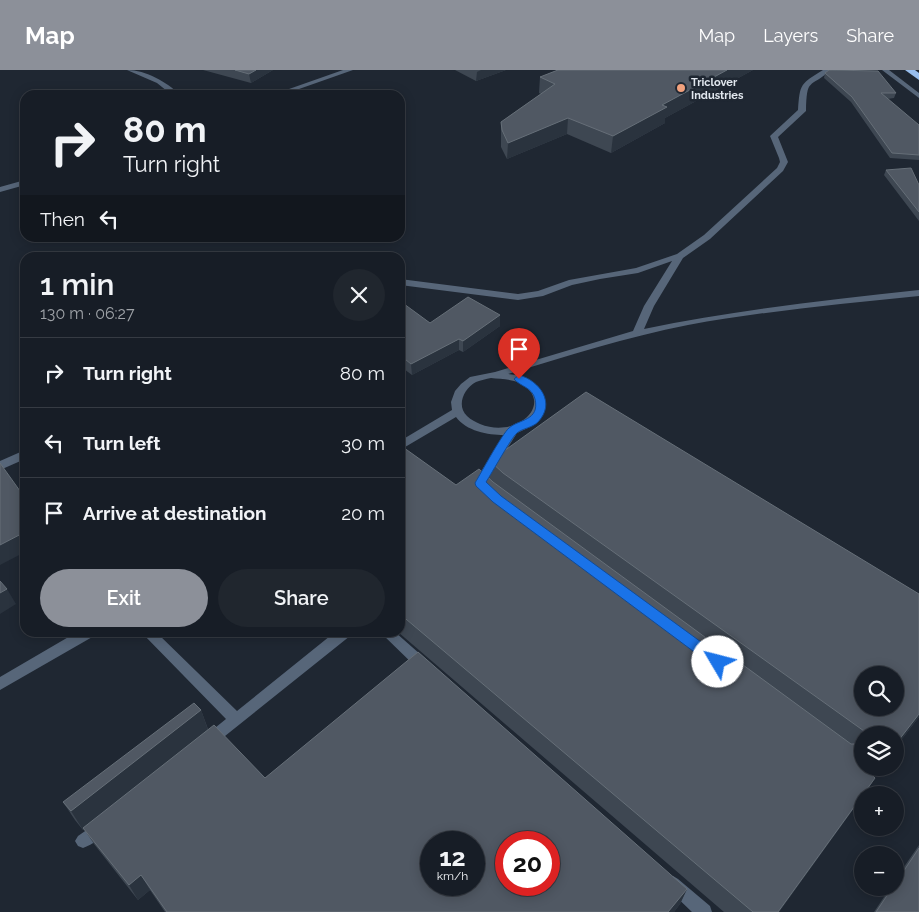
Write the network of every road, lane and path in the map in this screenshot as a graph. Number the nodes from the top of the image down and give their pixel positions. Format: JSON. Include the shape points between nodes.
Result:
{"nodes":[{"id":1,"x":130,"y":70,"type":"edge"},
{"id":2,"x":350,"y":70,"type":"edge"},
{"id":3,"x":828,"y":70,"type":"edge"},
{"id":4,"x":885,"y":70,"type":"edge"},
{"id":5,"x":909,"y":70,"type":"edge"},
{"id":6,"x":919,"y":77,"type":"edge"},
{"id":7,"x":170,"y":90,"type":"edge"},
{"id":8,"x":290,"y":90,"type":"edge"},
{"id":9,"x":919,"y":96,"type":"edge"},
{"id":10,"x":20,"y":184,"type":"edge"},
{"id":11,"x":0,"y":190,"type":"edge"},
{"id":12,"x":680,"y":256,"type":"junction"},
{"id":13,"x":405,"y":283,"type":"edge"},
{"id":14,"x":919,"y":293,"type":"edge"},
{"id":15,"x":636,"y":333,"type":"junction"},
{"id":16,"x":491,"y":375,"type":"junction"},
{"id":17,"x":458,"y":411,"type":"junction"},
{"id":18,"x":514,"y":430,"type":"junction"},
{"id":19,"x":405,"y":443,"type":"edge"},
{"id":20,"x":20,"y":456,"type":"edge"},
{"id":21,"x":0,"y":466,"type":"edge"},
{"id":22,"x":491,"y":494,"type":"edge"},
{"id":23,"x":80,"y":637,"type":"edge"},
{"id":24,"x":152,"y":637,"type":"edge"},
{"id":25,"x":339,"y":637,"type":"edge"},
{"id":26,"x":392,"y":637,"type":"edge"},
{"id":27,"x":438,"y":678,"type":"edge"},
{"id":28,"x":0,"y":684,"type":"edge"},
{"id":29,"x":236,"y":719,"type":"junction"},
{"id":30,"x":198,"y":750,"type":"edge"},
{"id":31,"x":114,"y":817,"type":"edge"},
{"id":32,"x":83,"y":841,"type":"edge"},
{"id":33,"x":660,"y":873,"type":"edge"},
{"id":34,"x":704,"y":912,"type":"edge"}],
"edges":[{"from":1,"to":7,"type":"lane"},
{"from":2,"to":8,"type":"lane"},
{"from":3,"to":12,"type":"lane","via":[[803,89],[802,111],[774,136],[783,155],[780,169],[707,236]]},
{"from":4,"to":9,"type":"lane"},
{"from":5,"to":6,"type":"highway"},
{"from":10,"to":11,"type":"lane"},
{"from":12,"to":13,"type":"lane","via":[[638,270],[569,283],[523,297]]},
{"from":12,"to":15,"type":"lane"},
{"from":14,"to":15,"type":"lane","via":[[803,305]]},
{"from":15,"to":16,"type":"lane"},
{"from":16,"to":17,"type":"lane","via":[[470,381],[458,392],[455,401]]},
{"from":16,"to":18,"type":"lane","via":[[519,379],[536,389],[541,401],[540,410],[526,425]]},
{"from":17,"to":18,"type":"lane","via":[[464,420],[480,428],[500,432]]},
{"from":17,"to":19,"type":"lane"},
{"from":18,"to":22,"type":"lane","via":[[480,483]]},
{"from":20,"to":21,"type":"lane"},
{"from":23,"to":28,"type":"lane"},
{"from":24,"to":29,"type":"lane"},
{"from":25,"to":29,"type":"lane"},
{"from":26,"to":27,"type":"lane"},
{"from":29,"to":30,"type":"lane"},
{"from":31,"to":32,"type":"lane"},
{"from":33,"to":34,"type":"lane"}]}
